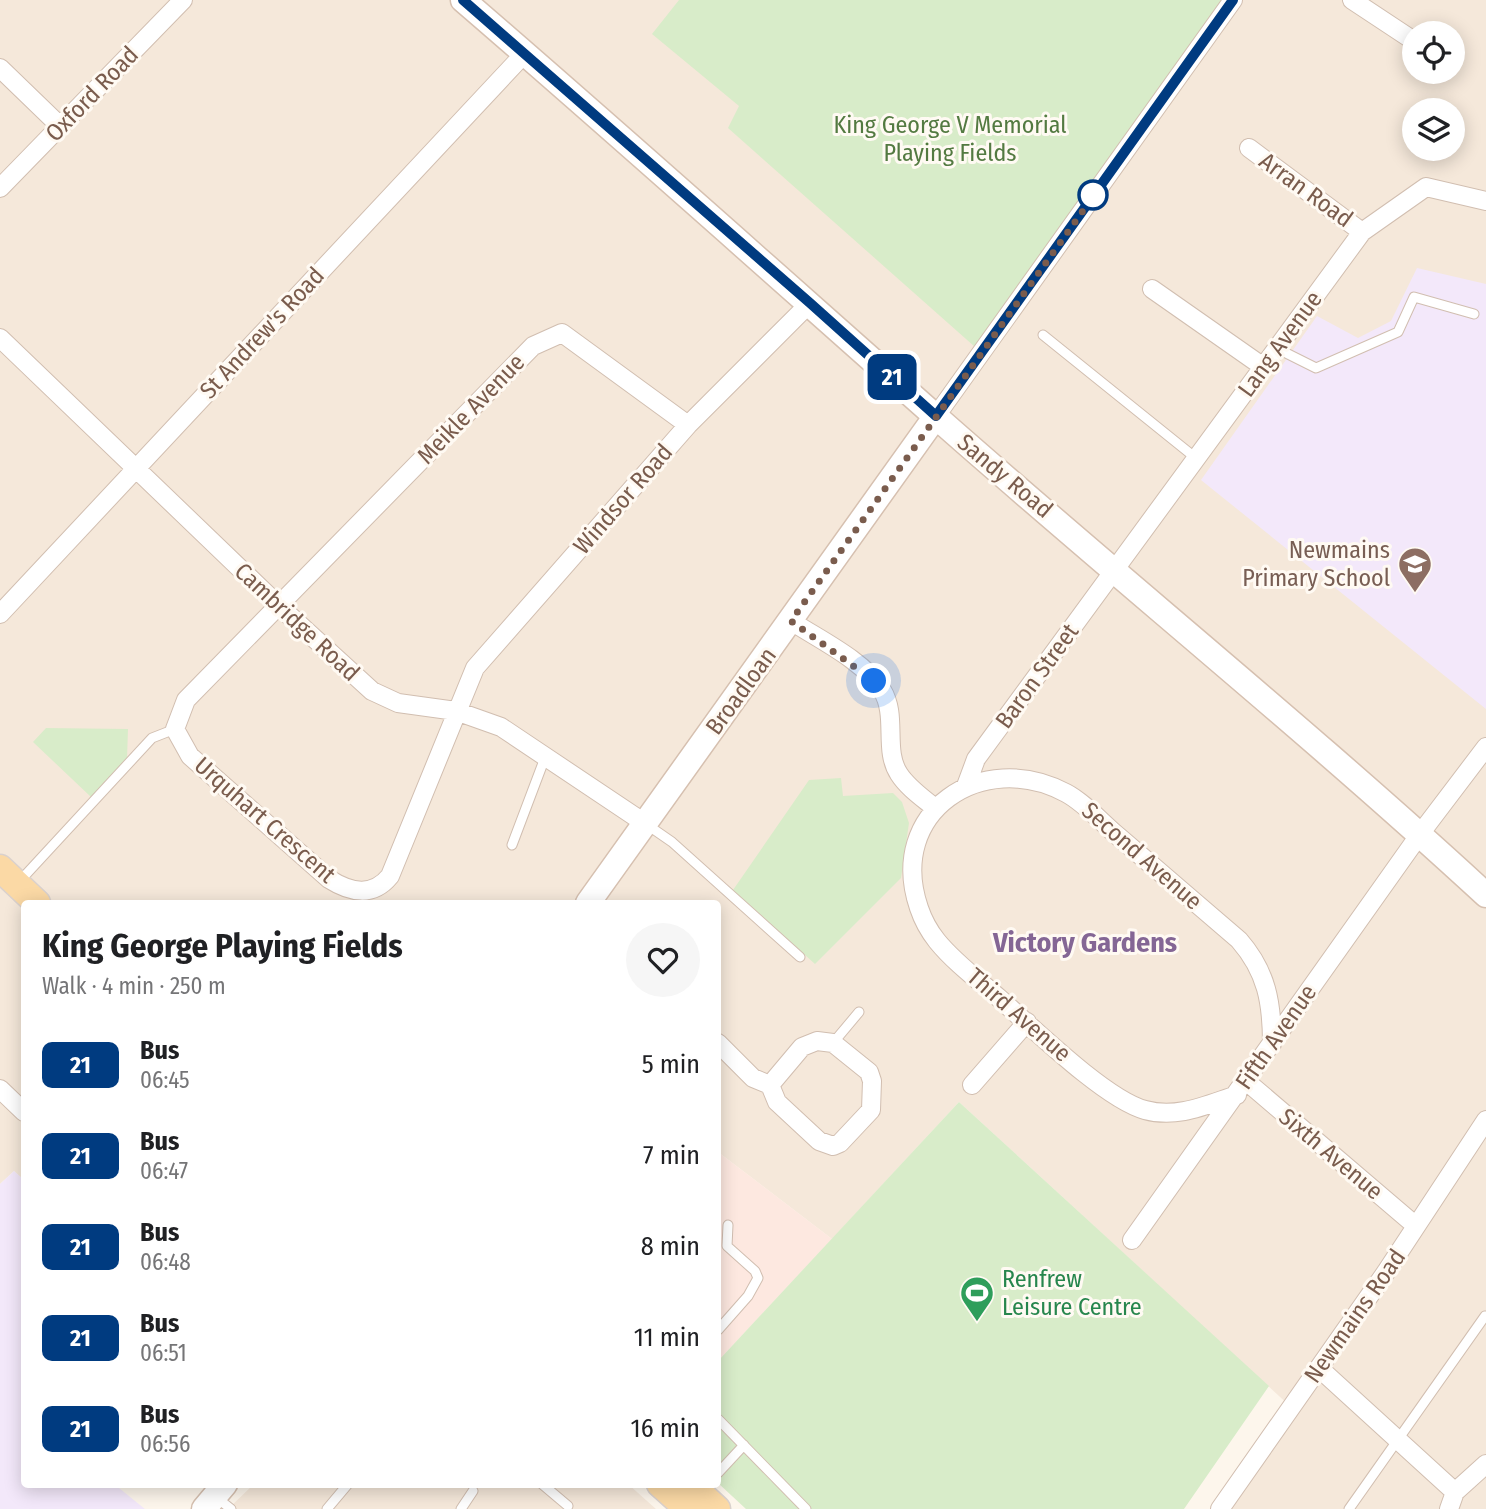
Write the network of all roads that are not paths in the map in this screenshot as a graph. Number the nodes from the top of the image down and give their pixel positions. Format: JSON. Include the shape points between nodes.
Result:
{"nodes":[{"id":1,"x":183,"y":0,"type":"edge"},
{"id":2,"x":463,"y":0,"type":"edge"},
{"id":3,"x":1233,"y":0,"type":"edge"},
{"id":4,"x":1352,"y":0,"type":"edge"},
{"id":5,"x":1402,"y":33,"type":"edge"},
{"id":6,"x":525,"y":53,"type":"junction"},
{"id":7,"x":0,"y":68,"type":"edge"},
{"id":8,"x":60,"y":126,"type":"junction"},
{"id":9,"x":1249,"y":148,"type":"dead end"},
{"id":10,"x":0,"y":188,"type":"edge"},
{"id":11,"x":1486,"y":201,"type":"edge"},
{"id":12,"x":1363,"y":232,"type":"junction"},
{"id":13,"x":1152,"y":289,"type":"dead end"},
{"id":14,"x":810,"y":303,"type":"junction"},
{"id":15,"x":1474,"y":314,"type":"dead end"},
{"id":16,"x":1043,"y":335,"type":"dead end"},
{"id":17,"x":0,"y":338,"type":"edge"},
{"id":18,"x":1276,"y":348,"type":"junction"},
{"id":19,"x":1262,"y":366,"type":"junction"},
{"id":20,"x":936,"y":416,"type":"junction"},
{"id":21,"x":688,"y":425,"type":"junction"},
{"id":22,"x":1197,"y":459,"type":"junction"},
{"id":23,"x":135,"y":469,"type":"junction"},
{"id":24,"x":1116,"y":569,"type":"junction"},
{"id":25,"x":279,"y":606,"type":"junction"},
{"id":26,"x":0,"y":614,"type":"edge"},
{"id":27,"x":791,"y":621,"type":"junction"},
{"id":28,"x":456,"y":711,"type":"junction"},
{"id":29,"x":175,"y":729,"type":"junction"},
{"id":30,"x":1486,"y":747,"type":"edge"},
{"id":31,"x":546,"y":755,"type":"junction"},
{"id":32,"x":966,"y":786,"type":"junction"},
{"id":33,"x":935,"y":808,"type":"junction"},
{"id":34,"x":646,"y":824,"type":"junction"},
{"id":35,"x":1420,"y":834,"type":"junction"},
{"id":36,"x":512,"y":845,"type":"dead end"},
{"id":37,"x":8,"y":876,"type":"edge"},
{"id":38,"x":1486,"y":895,"type":"edge"},
{"id":39,"x":34,"y":900,"type":"edge"},
{"id":40,"x":590,"y":900,"type":"edge"},
{"id":41,"x":800,"y":957,"type":"dead end"},
{"id":42,"x":859,"y":1012,"type":"dead end"},
{"id":43,"x":1027,"y":1022,"type":"junction"},
{"id":44,"x":833,"y":1043,"type":"junction"},
{"id":45,"x":1272,"y":1044,"type":"junction"},
{"id":46,"x":721,"y":1046,"type":"edge"},
{"id":47,"x":770,"y":1085,"type":"junction"},
{"id":48,"x":972,"y":1085,"type":"dead end"},
{"id":49,"x":1241,"y":1088,"type":"junction"},
{"id":50,"x":0,"y":1089,"type":"edge"},
{"id":51,"x":21,"y":1109,"type":"edge"},
{"id":52,"x":1486,"y":1120,"type":"edge"},
{"id":53,"x":728,"y":1225,"type":"dead end"},
{"id":54,"x":1416,"y":1226,"type":"junction"},
{"id":55,"x":1132,"y":1240,"type":"dead end"},
{"id":56,"x":1485,"y":1316,"type":"edge"},
{"id":57,"x":721,"y":1327,"type":"edge"},
{"id":58,"x":1319,"y":1368,"type":"junction"},
{"id":59,"x":721,"y":1422,"type":"edge"},
{"id":60,"x":1396,"y":1441,"type":"junction"},
{"id":61,"x":744,"y":1445,"type":"junction"},
{"id":62,"x":1486,"y":1464,"type":"edge"},
{"id":63,"x":721,"y":1470,"type":"edge"},
{"id":64,"x":345,"y":1488,"type":"edge"},
{"id":65,"x":547,"y":1488,"type":"edge"},
{"id":66,"x":671,"y":1488,"type":"edge"},
{"id":67,"x":473,"y":1491,"type":"dead end"},
{"id":68,"x":700,"y":1498,"type":"edge"},
{"id":69,"x":1452,"y":1500,"type":"edge"},
{"id":70,"x":568,"y":1506,"type":"dead end"},
{"id":71,"x":327,"y":1509,"type":"edge"},
{"id":72,"x":461,"y":1509,"type":"edge"},
{"id":73,"x":806,"y":1509,"type":"edge"},
{"id":74,"x":1220,"y":1509,"type":"edge"},
{"id":75,"x":1349,"y":1509,"type":"edge"}],
"edges":[{"from":1,"to":8,"type":"street","name":"Oxford Road"},
{"from":2,"to":6,"type":"main road","name":"Sandy Road"},
{"from":3,"to":20,"type":"street","name":"Broadloan"},
{"from":4,"to":5,"type":"street"},
{"from":6,"to":14,"type":"main road","name":"Sandy Road"},
{"from":6,"to":23,"type":"street","name":"St Andrew's Road"},
{"from":7,"to":8,"type":"street"},
{"from":8,"to":10,"type":"street","name":"Oxford Road"},
{"from":9,"to":12,"type":"street","name":"Arran Road"},
{"from":11,"to":12,"type":"street","name":"Lang Avenue","via":[[1426,187]]},
{"from":12,"to":18,"type":"street","name":"Lang Avenue"},
{"from":13,"to":19,"type":"street"},
{"from":14,"to":20,"type":"main road","name":"Sandy Road"},
{"from":14,"to":21,"type":"street","name":"Windsor Road"},
{"from":15,"to":18,"type":"lane","via":[[1414,297],[1398,332],[1316,368]]},
{"from":16,"to":22,"type":"lane"},
{"from":17,"to":23,"type":"street","name":"Cambridge Road"},
{"from":18,"to":19,"type":"street","name":"Lang Avenue"},
{"from":19,"to":22,"type":"street","name":"Lang Avenue"},
{"from":20,"to":24,"type":"main road","name":"Sandy Road"},
{"from":20,"to":27,"type":"main road","name":"Broadloan"},
{"from":21,"to":25,"type":"street","name":"Meikle Avenue","via":[[562,333],[542,341]]},
{"from":21,"to":28,"type":"street","name":"Windsor Road","via":[[475,668]]},
{"from":22,"to":24,"type":"street","name":"Lang Avenue"},
{"from":23,"to":25,"type":"street","name":"Cambridge Road"},
{"from":23,"to":26,"type":"street","name":"St Andrew's Road"},
{"from":24,"to":32,"type":"street","name":"Baron Street","via":[[975,759]]},
{"from":24,"to":35,"type":"main road","name":"Sandy Road"},
{"from":25,"to":28,"type":"street","name":"Cambridge Road","via":[[372,691],[398,703]]},
{"from":25,"to":29,"type":"street","via":[[186,701]]},
{"from":27,"to":33,"type":"street","via":[[864,670],[882,691],[892,720],[895,766],[909,786]]},
{"from":27,"to":34,"type":"main road","name":"Broadloan"},
{"from":28,"to":29,"type":"street","name":"Urquhart Crescent","via":[[390,876],[369,891],[353,890],[329,879],[190,756]]},
{"from":28,"to":31,"type":"street","name":"Cambridge Road","via":[[501,727]]},
{"from":29,"to":37,"type":"lane","via":[[152,738]]},
{"from":30,"to":35,"type":"street","name":"Fifth Avenue"},
{"from":31,"to":34,"type":"street","name":"Cambridge Road"},
{"from":31,"to":36,"type":"lane"},
{"from":32,"to":33,"type":"street","name":"Second Avenue"},
{"from":32,"to":45,"type":"street","name":"Second Avenue","via":[[1013,778],[1033,780],[1069,794],[1252,955],[1264,974]]},
{"from":33,"to":43,"type":"street","name":"Third Avenue","via":[[917,839],[913,859],[915,894],[926,924],[948,953]]},
{"from":34,"to":40,"type":"main road","name":"Broadloan"},
{"from":34,"to":41,"type":"lane"},
{"from":35,"to":38,"type":"main road","name":"Sandy Road"},
{"from":35,"to":45,"type":"street","name":"Fifth Avenue"},
{"from":37,"to":39,"type":"main road"},
{"from":42,"to":44,"type":"lane"},
{"from":43,"to":48,"type":"street"},
{"from":43,"to":49,"type":"street","name":"Third Avenue","via":[[1113,1096],[1131,1106],[1168,1114],[1184,1112]]},
{"from":44,"to":47,"type":"street","via":[[817,1041],[802,1047]]},
{"from":44,"to":47,"type":"street","via":[[869,1072],[873,1094],[871,1110],[840,1143],[833,1146],[819,1141],[776,1102]]},
{"from":45,"to":49,"type":"street","name":"Fifth Avenue"},
{"from":46,"to":47,"type":"street","via":[[753,1078]]},
{"from":49,"to":54,"type":"street","name":"Sixth Avenue"},
{"from":49,"to":55,"type":"street","name":"Fifth Avenue"},
{"from":50,"to":51,"type":"street"},
{"from":52,"to":54,"type":"street","name":"Newmains Road"},
{"from":53,"to":57,"type":"lane","via":[[727,1246],[758,1278]]},
{"from":54,"to":58,"type":"street","name":"Newmains Road"},
{"from":56,"to":60,"type":"lane"},
{"from":58,"to":60,"type":"street"},
{"from":58,"to":74,"type":"street","name":"Newmains Road"},
{"from":59,"to":61,"type":"lane"},
{"from":60,"to":69,"type":"street"},
{"from":60,"to":75,"type":"lane"},
{"from":61,"to":63,"type":"lane"},
{"from":61,"to":73,"type":"lane"},
{"from":62,"to":69,"type":"street"},
{"from":64,"to":71,"type":"lane"},
{"from":65,"to":70,"type":"lane"},
{"from":66,"to":68,"type":"main road"},
{"from":67,"to":72,"type":"lane"}]}
